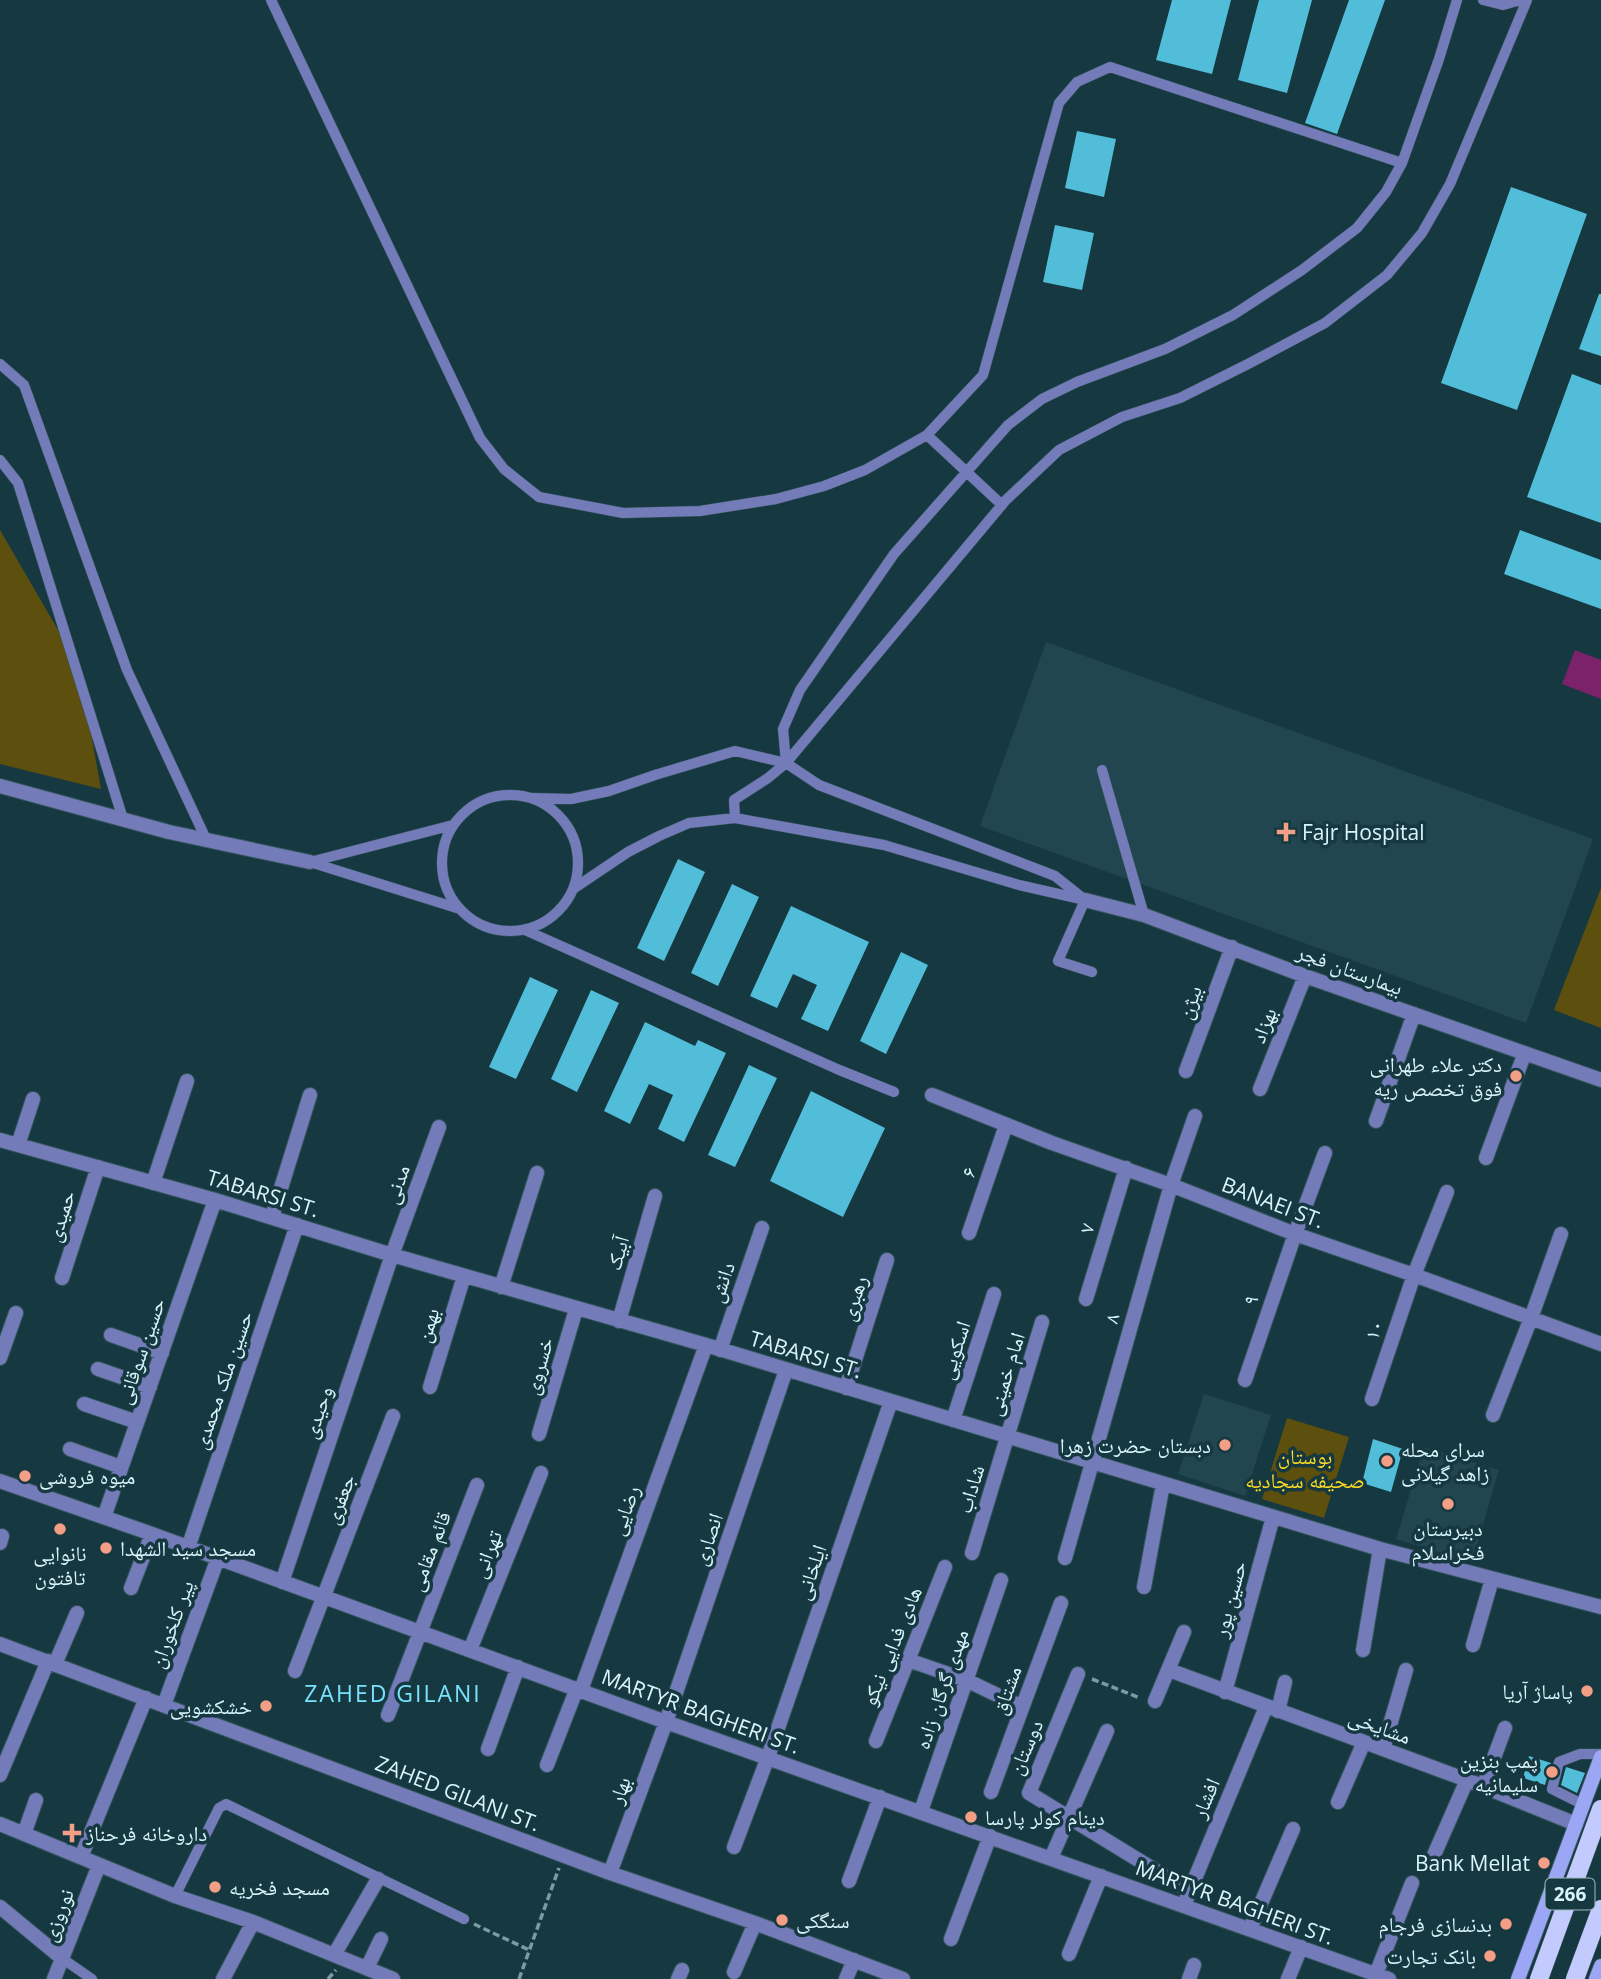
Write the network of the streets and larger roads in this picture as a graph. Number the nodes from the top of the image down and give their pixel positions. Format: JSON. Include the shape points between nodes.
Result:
{"nodes":[{"id":1,"x":0,"y":786,"type":"edge"},
{"id":2,"x":310,"y":862,"type":"road end"},
{"id":3,"x":1085,"y":900,"type":"road end"},
{"id":4,"x":1232,"y":947,"type":"junction"},
{"id":5,"x":1305,"y":976,"type":"junction"},
{"id":6,"x":1414,"y":1014,"type":"junction"},
{"id":7,"x":1524,"y":1055,"type":"junction"},
{"id":8,"x":1186,"y":1071,"type":"dead end"},
{"id":9,"x":1601,"y":1080,"type":"edge"},
{"id":10,"x":187,"y":1082,"type":"dead end"},
{"id":11,"x":1260,"y":1089,"type":"dead end"},
{"id":12,"x":310,"y":1095,"type":"dead end"},
{"id":13,"x":932,"y":1095,"type":"dead end"},
{"id":14,"x":33,"y":1099,"type":"dead end"},
{"id":15,"x":1195,"y":1116,"type":"dead end"},
{"id":16,"x":1376,"y":1121,"type":"dead end"},
{"id":17,"x":1006,"y":1125,"type":"junction"},
{"id":18,"x":439,"y":1126,"type":"dead end"},
{"id":19,"x":0,"y":1142,"type":"edge"},
{"id":20,"x":18,"y":1145,"type":"junction"},
{"id":21,"x":1325,"y":1153,"type":"dead end"},
{"id":22,"x":1486,"y":1158,"type":"dead end"},
{"id":23,"x":98,"y":1167,"type":"junction"},
{"id":24,"x":1126,"y":1168,"type":"junction"},
{"id":25,"x":537,"y":1173,"type":"dead end"},
{"id":26,"x":153,"y":1183,"type":"junction"},
{"id":27,"x":1171,"y":1185,"type":"junction"},
{"id":28,"x":1447,"y":1192,"type":"dead end"},
{"id":29,"x":655,"y":1196,"type":"dead end"},
{"id":30,"x":215,"y":1200,"type":"junction"},
{"id":31,"x":272,"y":1217,"type":"junction"},
{"id":32,"x":297,"y":1225,"type":"junction"},
{"id":33,"x":762,"y":1228,"type":"dead end"},
{"id":34,"x":969,"y":1233,"type":"dead end"},
{"id":35,"x":1295,"y":1234,"type":"junction"},
{"id":36,"x":1560,"y":1234,"type":"dead end"},
{"id":37,"x":393,"y":1255,"type":"junction"},
{"id":38,"x":887,"y":1260,"type":"dead end"},
{"id":39,"x":1414,"y":1275,"type":"junction"},
{"id":40,"x":464,"y":1276,"type":"junction"},
{"id":41,"x":62,"y":1278,"type":"dead end"},
{"id":42,"x":501,"y":1287,"type":"junction"},
{"id":43,"x":994,"y":1294,"type":"dead end"},
{"id":44,"x":1086,"y":1299,"type":"dead end"},
{"id":45,"x":576,"y":1309,"type":"junction"},
{"id":46,"x":16,"y":1313,"type":"dead end"},
{"id":47,"x":1531,"y":1318,"type":"junction"},
{"id":48,"x":619,"y":1321,"type":"junction"},
{"id":49,"x":1042,"y":1322,"type":"dead end"},
{"id":50,"x":111,"y":1335,"type":"dead end"},
{"id":51,"x":1601,"y":1343,"type":"edge"},
{"id":52,"x":713,"y":1348,"type":"junction"},
{"id":53,"x":162,"y":1353,"type":"junction"},
{"id":54,"x":0,"y":1358,"type":"edge"},
{"id":55,"x":98,"y":1369,"type":"dead end"},
{"id":56,"x":786,"y":1370,"type":"junction"},
{"id":57,"x":1245,"y":1380,"type":"dead end"},
{"id":58,"x":150,"y":1387,"type":"junction"},
{"id":59,"x":430,"y":1387,"type":"dead end"},
{"id":60,"x":846,"y":1388,"type":"junction"},
{"id":61,"x":1371,"y":1399,"type":"dead end"},
{"id":62,"x":891,"y":1401,"type":"junction"},
{"id":63,"x":85,"y":1404,"type":"dead end"},
{"id":64,"x":1493,"y":1415,"type":"dead end"},
{"id":65,"x":393,"y":1416,"type":"dead end"},
{"id":66,"x":953,"y":1420,"type":"junction"},
{"id":67,"x":137,"y":1422,"type":"junction"},
{"id":68,"x":539,"y":1434,"type":"dead end"},
{"id":69,"x":1008,"y":1437,"type":"junction"},
{"id":70,"x":70,"y":1449,"type":"dead end"},
{"id":71,"x":1093,"y":1462,"type":"junction"},
{"id":72,"x":121,"y":1467,"type":"junction"},
{"id":73,"x":541,"y":1473,"type":"dead end"},
{"id":74,"x":0,"y":1481,"type":"edge"},
{"id":75,"x":1163,"y":1484,"type":"junction"},
{"id":76,"x":477,"y":1485,"type":"dead end"},
{"id":77,"x":104,"y":1517,"type":"junction"},
{"id":78,"x":1273,"y":1517,"type":"junction"},
{"id":79,"x":152,"y":1534,"type":"junction"},
{"id":80,"x":188,"y":1548,"type":"junction"},
{"id":81,"x":1380,"y":1549,"type":"junction"},
{"id":82,"x":972,"y":1553,"type":"dead end"},
{"id":83,"x":218,"y":1558,"type":"junction"},
{"id":84,"x":1065,"y":1558,"type":"dead end"},
{"id":85,"x":945,"y":1567,"type":"dead end"},
{"id":86,"x":1492,"y":1579,"type":"junction"},
{"id":87,"x":1001,"y":1580,"type":"dead end"},
{"id":88,"x":282,"y":1582,"type":"junction"},
{"id":89,"x":1144,"y":1587,"type":"dead end"},
{"id":90,"x":131,"y":1588,"type":"dead end"},
{"id":91,"x":324,"y":1597,"type":"junction"},
{"id":92,"x":1061,"y":1603,"type":"dead end"},
{"id":93,"x":1601,"y":1607,"type":"edge"},
{"id":94,"x":77,"y":1613,"type":"dead end"},
{"id":95,"x":421,"y":1632,"type":"junction"},
{"id":96,"x":1184,"y":1632,"type":"dead end"},
{"id":97,"x":0,"y":1644,"type":"edge"},
{"id":98,"x":1473,"y":1644,"type":"dead end"},
{"id":99,"x":470,"y":1650,"type":"junction"},
{"id":100,"x":1363,"y":1650,"type":"dead end"},
{"id":101,"x":908,"y":1660,"type":"junction"},
{"id":102,"x":51,"y":1662,"type":"junction"},
{"id":103,"x":518,"y":1667,"type":"junction"},
{"id":104,"x":1169,"y":1670,"type":"junction"},
{"id":105,"x":1406,"y":1670,"type":"dead end"},
{"id":106,"x":295,"y":1671,"type":"dead end"},
{"id":107,"x":1078,"y":1674,"type":"road end"},
{"id":108,"x":966,"y":1680,"type":"junction"},
{"id":109,"x":1285,"y":1682,"type":"dead end"},
{"id":110,"x":579,"y":1689,"type":"junction"},
{"id":111,"x":1225,"y":1692,"type":"junction"},
{"id":112,"x":146,"y":1699,"type":"junction"},
{"id":113,"x":1154,"y":1701,"type":"road end"},
{"id":114,"x":164,"y":1705,"type":"junction"},
{"id":115,"x":1022,"y":1707,"type":"junction"},
{"id":116,"x":1272,"y":1709,"type":"junction"},
{"id":117,"x":388,"y":1715,"type":"dead end"},
{"id":118,"x":666,"y":1722,"type":"junction"},
{"id":119,"x":1505,"y":1728,"type":"dead end"},
{"id":120,"x":1107,"y":1731,"type":"dead end"},
{"id":121,"x":876,"y":1741,"type":"dead end"},
{"id":122,"x":1364,"y":1742,"type":"junction"},
{"id":123,"x":488,"y":1749,"type":"dead end"},
{"id":124,"x":1383,"y":1749,"type":"junction"},
{"id":125,"x":1601,"y":1755,"type":"edge"},
{"id":126,"x":768,"y":1757,"type":"junction"},
{"id":127,"x":547,"y":1766,"type":"dead end"},
{"id":128,"x":0,"y":1775,"type":"edge"},
{"id":129,"x":1467,"y":1780,"type":"junction"},
{"id":130,"x":1483,"y":1787,"type":"junction"},
{"id":131,"x":991,"y":1791,"type":"dead end"},
{"id":132,"x":880,"y":1797,"type":"junction"},
{"id":133,"x":36,"y":1800,"type":"dead end"},
{"id":134,"x":1338,"y":1802,"type":"dead end"},
{"id":135,"x":1592,"y":1807,"type":"edge"},
{"id":136,"x":921,"y":1811,"type":"junction"},
{"id":137,"x":1069,"y":1817,"type":"junction"},
{"id":138,"x":0,"y":1824,"type":"edge"},
{"id":139,"x":1577,"y":1824,"type":"junction"},
{"id":140,"x":1293,"y":1829,"type":"dead end"},
{"id":141,"x":24,"y":1834,"type":"junction"},
{"id":142,"x":990,"y":1836,"type":"junction"},
{"id":143,"x":734,"y":1847,"type":"dead end"},
{"id":144,"x":1434,"y":1855,"type":"dead end"},
{"id":145,"x":81,"y":1857,"type":"junction"},
{"id":146,"x":1051,"y":1858,"type":"junction"},
{"id":147,"x":99,"y":1865,"type":"junction"},
{"id":148,"x":610,"y":1873,"type":"junction"},
{"id":149,"x":1101,"y":1876,"type":"junction"},
{"id":150,"x":378,"y":1879,"type":"road end"},
{"id":151,"x":849,"y":1881,"type":"dead end"},
{"id":152,"x":1412,"y":1884,"type":"dead end"},
{"id":153,"x":1189,"y":1891,"type":"junction"},
{"id":154,"x":1183,"y":1905,"type":"junction"},
{"id":155,"x":0,"y":1907,"type":"edge"},
{"id":156,"x":1601,"y":1909,"type":"edge"},
{"id":157,"x":253,"y":1922,"type":"junction"},
{"id":158,"x":755,"y":1923,"type":"junction"},
{"id":159,"x":1251,"y":1930,"type":"junction"},
{"id":160,"x":381,"y":1939,"type":"dead end"},
{"id":161,"x":951,"y":1939,"type":"dead end"},
{"id":162,"x":1301,"y":1947,"type":"junction"},
{"id":163,"x":1069,"y":1954,"type":"dead end"},
{"id":164,"x":334,"y":1955,"type":"junction"},
{"id":165,"x":63,"y":1959,"type":"junction"},
{"id":166,"x":854,"y":1961,"type":"junction"},
{"id":167,"x":1601,"y":1966,"type":"edge"},
{"id":168,"x":367,"y":1968,"type":"junction"},
{"id":169,"x":734,"y":1972,"type":"dead end"},
{"id":170,"x":1383,"y":1977,"type":"edge"},
{"id":171,"x":54,"y":1979,"type":"edge"},
{"id":172,"x":223,"y":1979,"type":"edge"},
{"id":173,"x":393,"y":1979,"type":"edge"},
{"id":174,"x":846,"y":1979,"type":"edge"},
{"id":175,"x":903,"y":1979,"type":"edge"},
{"id":176,"x":1288,"y":1979,"type":"edge"},
{"id":177,"x":1518,"y":1979,"type":"edge"},
{"id":178,"x":1539,"y":1979,"type":"edge"},
{"id":179,"x":1575,"y":1979,"type":"edge"},
{"id":180,"x":1596,"y":1979,"type":"edge"}],
"edges":[{"from":1,"to":2,"type":"street"},
{"from":3,"to":4,"type":"street","name":"بیمارستان فجر","via":[[1144,915]]},
{"from":4,"to":5,"type":"street","name":"بیمارستان فجر"},
{"from":4,"to":8,"type":"street","name":"بیژن"},
{"from":5,"to":6,"type":"street","name":"بیمارستان فجر"},
{"from":5,"to":11,"type":"street","name":"بهزاد"},
{"from":6,"to":7,"type":"street","name":"بیمارستان فجر"},
{"from":6,"to":16,"type":"street"},
{"from":7,"to":9,"type":"street","name":"بیمارستان فجر"},
{"from":7,"to":22,"type":"street"},
{"from":10,"to":26,"type":"street"},
{"from":12,"to":31,"type":"street"},
{"from":13,"to":17,"type":"street","name":"BANAEI ST."},
{"from":14,"to":20,"type":"street"},
{"from":15,"to":27,"type":"street","name":"۸"},
{"from":17,"to":24,"type":"street","name":"BANAEI ST."},
{"from":17,"to":34,"type":"street","name":"۶"},
{"from":18,"to":37,"type":"street","name":"مدنی"},
{"from":19,"to":20,"type":"street","name":"TABARSI ST."},
{"from":20,"to":23,"type":"street","name":"TABARSI ST."},
{"from":21,"to":35,"type":"street","name":"۹"},
{"from":23,"to":26,"type":"street","name":"TABARSI ST."},
{"from":23,"to":41,"type":"street","name":"حمیدی"},
{"from":24,"to":27,"type":"street","name":"BANAEI ST."},
{"from":24,"to":44,"type":"street","name":"۷"},
{"from":25,"to":42,"type":"street"},
{"from":26,"to":30,"type":"street","name":"TABARSI ST."},
{"from":27,"to":35,"type":"street","name":"BANAEI ST."},
{"from":27,"to":71,"type":"street","name":"۸"},
{"from":28,"to":39,"type":"street","name":"۱۰"},
{"from":29,"to":48,"type":"street","name":"آبیک"},
{"from":30,"to":31,"type":"street","name":"TABARSI ST."},
{"from":30,"to":53,"type":"street","name":"حسین سوقانی"},
{"from":31,"to":32,"type":"street","name":"TABARSI ST."},
{"from":32,"to":37,"type":"street","name":"TABARSI ST."},
{"from":32,"to":80,"type":"street","name":"حسین ملک محمدی"},
{"from":33,"to":52,"type":"street","name":"دانش"},
{"from":35,"to":39,"type":"street","name":"BANAEI ST."},
{"from":35,"to":57,"type":"street","name":"۹"},
{"from":36,"to":47,"type":"street"},
{"from":37,"to":40,"type":"street","name":"TABARSI ST."},
{"from":37,"to":88,"type":"street","name":"وحیدی"},
{"from":38,"to":60,"type":"street","name":"رهبری"},
{"from":39,"to":47,"type":"street","name":"BANAEI ST."},
{"from":39,"to":61,"type":"street","name":"۱۰"},
{"from":40,"to":42,"type":"street","name":"TABARSI ST."},
{"from":40,"to":59,"type":"street","name":"بهمن"},
{"from":42,"to":45,"type":"street","name":"TABARSI ST."},
{"from":43,"to":66,"type":"street","name":"اسکویی"},
{"from":45,"to":48,"type":"street","name":"TABARSI ST."},
{"from":45,"to":68,"type":"street","name":"خسروی"},
{"from":46,"to":54,"type":"street"},
{"from":47,"to":51,"type":"street","name":"BANAEI ST."},
{"from":47,"to":64,"type":"street"},
{"from":48,"to":52,"type":"street","name":"TABARSI ST."},
{"from":49,"to":69,"type":"street","name":"امام خمینی"},
{"from":50,"to":53,"type":"street"},
{"from":52,"to":56,"type":"street","name":"TABARSI ST."},
{"from":52,"to":110,"type":"street","name":"رضایی"},
{"from":53,"to":58,"type":"street","name":"حسین سوقانی"},
{"from":55,"to":58,"type":"street"},
{"from":56,"to":60,"type":"street","name":"TABARSI ST."},
{"from":56,"to":118,"type":"street","name":"انصاری"},
{"from":58,"to":67,"type":"street","name":"حسین سوقانی"},
{"from":60,"to":62,"type":"street","name":"TABARSI ST."},
{"from":62,"to":66,"type":"street","name":"TABARSI ST."},
{"from":62,"to":126,"type":"street","name":"ایلخانی"},
{"from":63,"to":67,"type":"street"},
{"from":65,"to":91,"type":"street","name":"جعفری"},
{"from":66,"to":69,"type":"street","name":"TABARSI ST."},
{"from":67,"to":72,"type":"street","name":"حسین سوقانی"},
{"from":69,"to":71,"type":"street","name":"TABARSI ST."},
{"from":69,"to":82,"type":"street","name":"شاداب"},
{"from":70,"to":72,"type":"street"},
{"from":71,"to":75,"type":"street","name":"TABARSI ST."},
{"from":71,"to":84,"type":"street","name":"۸"},
{"from":72,"to":77,"type":"street","name":"حسین سوقانی"},
{"from":73,"to":99,"type":"street","name":"تهرانی"},
{"from":74,"to":77,"type":"street","name":"MARTYR BAGHERI ST."},
{"from":75,"to":78,"type":"street","name":"TABARSI ST."},
{"from":75,"to":89,"type":"street"},
{"from":76,"to":95,"type":"street","name":"قائم مقامی"},
{"from":77,"to":79,"type":"street","name":"MARTYR BAGHERI ST."},
{"from":78,"to":81,"type":"street","name":"TABARSI ST."},
{"from":78,"to":111,"type":"street","name":"حسین پور"},
{"from":79,"to":80,"type":"street","name":"MARTYR BAGHERI ST."},
{"from":79,"to":90,"type":"street"},
{"from":80,"to":83,"type":"street","name":"MARTYR BAGHERI ST."},
{"from":81,"to":86,"type":"street","name":"TABARSI ST."},
{"from":81,"to":100,"type":"street"},
{"from":83,"to":88,"type":"street","name":"MARTYR BAGHERI ST."},
{"from":83,"to":114,"type":"street","name":"پیر کلخوران"},
{"from":85,"to":101,"type":"street","name":"هادی فدایی نیکو"},
{"from":86,"to":93,"type":"street","name":"TABARSI ST."},
{"from":86,"to":98,"type":"street"},
{"from":87,"to":108,"type":"street","name":"مهدی گرگان زاده"},
{"from":88,"to":91,"type":"street","name":"MARTYR BAGHERI ST."},
{"from":91,"to":95,"type":"street","name":"MARTYR BAGHERI ST."},
{"from":91,"to":106,"type":"street","name":"جعفری"},
{"from":92,"to":115,"type":"street","name":"مشتاق"},
{"from":94,"to":102,"type":"street"},
{"from":95,"to":99,"type":"street","name":"MARTYR BAGHERI ST."},
{"from":95,"to":117,"type":"street","name":"قائم مقامی"},
{"from":96,"to":104,"type":"street"},
{"from":97,"to":102,"type":"street","name":"ZAHED GILANI ST."},
{"from":99,"to":103,"type":"street","name":"MARTYR BAGHERI ST."},
{"from":101,"to":108,"type":"street"},
{"from":101,"to":121,"type":"street","name":"هادی فدایی نیکو"},
{"from":102,"to":112,"type":"street","name":"ZAHED GILANI ST."},
{"from":102,"to":128,"type":"street"},
{"from":103,"to":110,"type":"street","name":"MARTYR BAGHERI ST."},
{"from":103,"to":123,"type":"street"},
{"from":104,"to":111,"type":"street","name":"مشایخی"},
{"from":104,"to":113,"type":"street"},
{"from":105,"to":124,"type":"street"},
{"from":107,"to":137,"type":"street","name":"دوستان","via":[[1029,1793]]},
{"from":108,"to":115,"type":"street"},
{"from":108,"to":136,"type":"street","name":"مهدی گرگان زاده"},
{"from":109,"to":116,"type":"street","name":"افشار"},
{"from":110,"to":118,"type":"street","name":"MARTYR BAGHERI ST."},
{"from":110,"to":127,"type":"street","name":"رضایی"},
{"from":111,"to":116,"type":"street","name":"مشایخی"},
{"from":112,"to":114,"type":"street","name":"ZAHED GILANI ST."},
{"from":112,"to":145,"type":"street"},
{"from":114,"to":148,"type":"street","name":"ZAHED GILANI ST."},
{"from":115,"to":131,"type":"street","name":"مشتاق"},
{"from":116,"to":122,"type":"street","name":"مشایخی"},
{"from":116,"to":153,"type":"street","name":"افشار"},
{"from":118,"to":126,"type":"street","name":"MARTYR BAGHERI ST."},
{"from":118,"to":148,"type":"street","name":"بهار"},
{"from":119,"to":130,"type":"street"},
{"from":120,"to":137,"type":"street"},
{"from":122,"to":124,"type":"street","name":"مشایخی"},
{"from":122,"to":134,"type":"street"},
{"from":124,"to":129,"type":"street","name":"مشایخی"},
{"from":125,"to":135,"type":"main road"},
{"from":126,"to":132,"type":"street","name":"MARTYR BAGHERI ST."},
{"from":126,"to":143,"type":"street","name":"ایلخانی"},
{"from":129,"to":130,"type":"street","name":"مشایخی"},
{"from":129,"to":144,"type":"street"},
{"from":130,"to":139,"type":"street","name":"مشایخی"},
{"from":132,"to":136,"type":"street","name":"MARTYR BAGHERI ST."},
{"from":132,"to":151,"type":"street"},
{"from":133,"to":141,"type":"street"},
{"from":135,"to":139,"type":"main road"},
{"from":135,"to":178,"type":"main road","number":"266"},
{"from":136,"to":142,"type":"street","name":"MARTYR BAGHERI ST."},
{"from":137,"to":146,"type":"street"},
{"from":137,"to":153,"type":"street","name":"دوستان"},
{"from":138,"to":141,"type":"street"},
{"from":139,"to":177,"type":"main road"},
{"from":140,"to":159,"type":"street"},
{"from":141,"to":145,"type":"street"},
{"from":142,"to":146,"type":"street","name":"MARTYR BAGHERI ST."},
{"from":142,"to":161,"type":"street"},
{"from":145,"to":147,"type":"street"},
{"from":146,"to":149,"type":"street","name":"MARTYR BAGHERI ST."},
{"from":147,"to":157,"type":"street"},
{"from":147,"to":165,"type":"street","name":"نوروزی"},
{"from":148,"to":158,"type":"street","name":"ZAHED GILANI ST."},
{"from":149,"to":154,"type":"street","name":"MARTYR BAGHERI ST."},
{"from":149,"to":163,"type":"street"},
{"from":150,"to":164,"type":"street"},
{"from":152,"to":170,"type":"street"},
{"from":153,"to":154,"type":"street","name":"افشار"},
{"from":154,"to":159,"type":"street","name":"MARTYR BAGHERI ST."},
{"from":155,"to":165,"type":"street"},
{"from":156,"to":179,"type":"main road","number":"266"},
{"from":157,"to":164,"type":"street"},
{"from":157,"to":172,"type":"street"},
{"from":158,"to":166,"type":"street","name":"ZAHED GILANI ST."},
{"from":158,"to":169,"type":"street"},
{"from":159,"to":162,"type":"street","name":"MARTYR BAGHERI ST."},
{"from":160,"to":168,"type":"street"},
{"from":162,"to":170,"type":"street","name":"MARTYR BAGHERI ST."},
{"from":162,"to":176,"type":"street"},
{"from":164,"to":168,"type":"street"},
{"from":165,"to":171,"type":"street","name":"نوروزی"},
{"from":166,"to":174,"type":"street"},
{"from":166,"to":175,"type":"street","name":"ZAHED GILANI ST."},
{"from":167,"to":180,"type":"main road"},
{"from":168,"to":173,"type":"street"}]}
